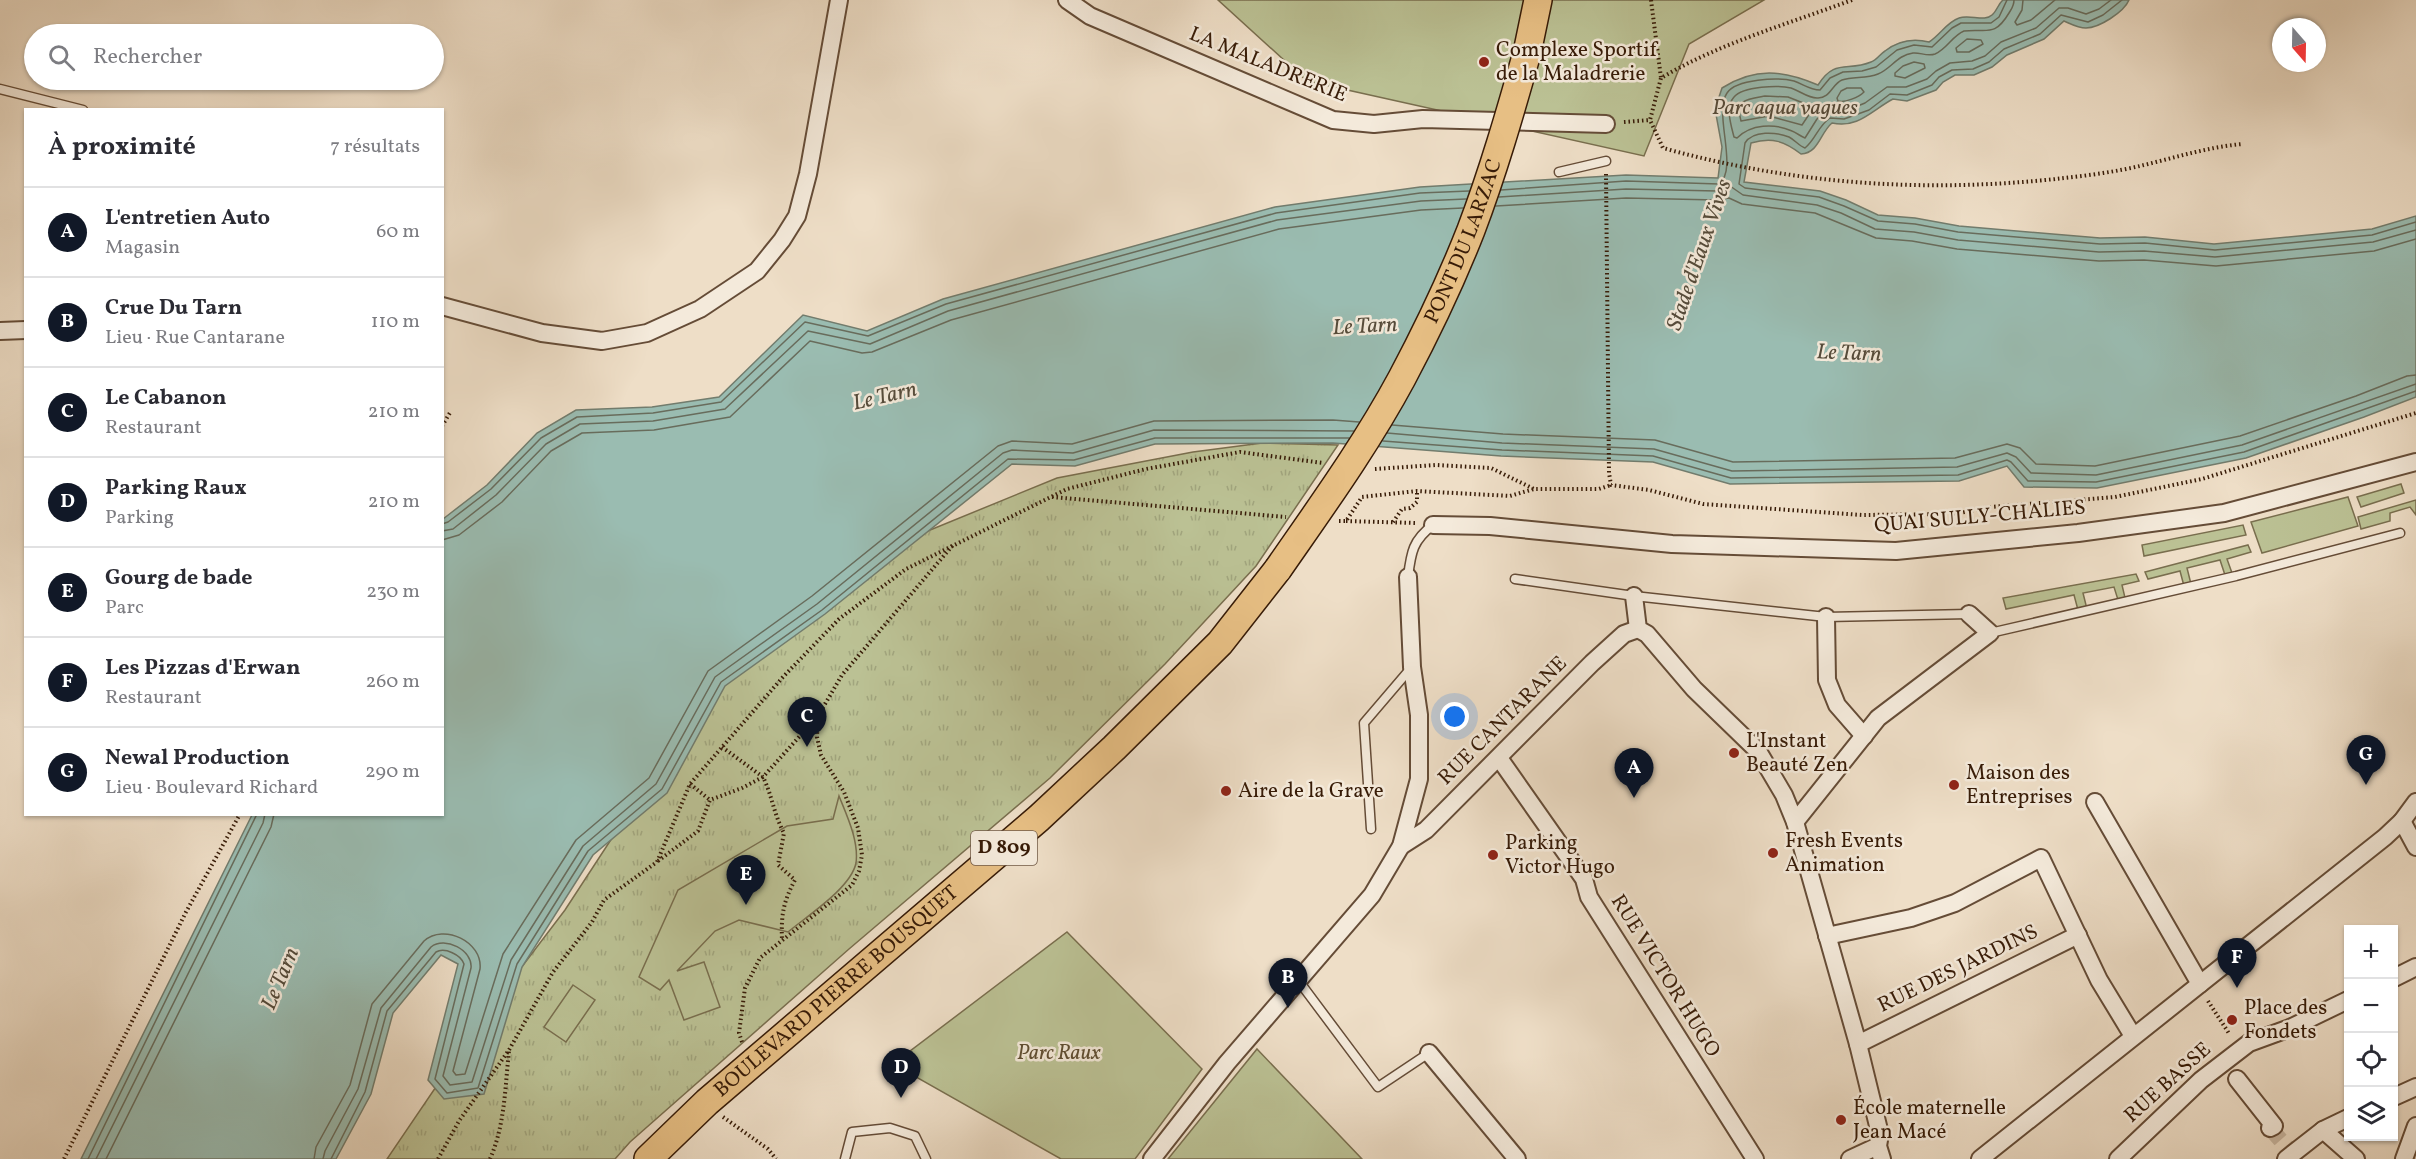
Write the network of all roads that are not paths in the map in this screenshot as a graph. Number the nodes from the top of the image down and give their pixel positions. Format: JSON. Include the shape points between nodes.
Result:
{"nodes":[{"id":1,"x":839,"y":0,"type":"edge"},
{"id":2,"x":1067,"y":0,"type":"edge"},
{"id":3,"x":1538,"y":0,"type":"edge"},
{"id":4,"x":0,"y":88,"type":"edge"},
{"id":5,"x":75,"y":108,"type":"edge"},
{"id":6,"x":1606,"y":124,"type":"road end"},
{"id":7,"x":1606,"y":161,"type":"dead end"},
{"id":8,"x":1559,"y":172,"type":"dead end"},
{"id":9,"x":444,"y":307,"type":"edge"},
{"id":10,"x":24,"y":330,"type":"edge"},
{"id":11,"x":0,"y":331,"type":"edge"},
{"id":12,"x":2416,"y":462,"type":"edge"},
{"id":13,"x":1433,"y":525,"type":"joint"},
{"id":14,"x":2400,"y":533,"type":"dead end"},
{"id":15,"x":1278,"y":569,"type":"joint"},
{"id":16,"x":1408,"y":577,"type":"joint"},
{"id":17,"x":1515,"y":579,"type":"dead end"},
{"id":18,"x":1634,"y":596,"type":"junction"},
{"id":19,"x":1969,"y":614,"type":"joint"},
{"id":20,"x":1826,"y":617,"type":"junction"},
{"id":21,"x":1638,"y":629,"type":"junction"},
{"id":22,"x":1990,"y":633,"type":"junction"},
{"id":23,"x":1412,"y":667,"type":"junction"},
{"id":24,"x":1864,"y":736,"type":"junction"},
{"id":25,"x":1499,"y":758,"type":"junction"},
{"id":26,"x":2095,"y":802,"type":"dead end"},
{"id":27,"x":2416,"y":802,"type":"edge"},
{"id":28,"x":2402,"y":821,"type":"junction"},
{"id":29,"x":1795,"y":822,"type":"junction"},
{"id":30,"x":1371,"y":829,"type":"dead end"},
{"id":31,"x":1401,"y":846,"type":"junction"},
{"id":32,"x":2416,"y":847,"type":"edge"},
{"id":33,"x":2078,"y":935,"type":"junction"},
{"id":34,"x":1827,"y":936,"type":"junction"},
{"id":35,"x":2416,"y":967,"type":"edge"},
{"id":36,"x":2398,"y":976,"type":"edge"},
{"id":37,"x":1298,"y":979,"type":"junction"},
{"id":38,"x":2200,"y":984,"type":"junction"},
{"id":39,"x":2344,"y":1002,"type":"edge"},
{"id":40,"x":2133,"y":1036,"type":"junction"},
{"id":41,"x":1858,"y":1044,"type":"junction"},
{"id":42,"x":1429,"y":1053,"type":"joint"},
{"id":43,"x":2237,"y":1079,"type":"dead end"},
{"id":44,"x":2416,"y":1087,"type":"edge"},
{"id":45,"x":2398,"y":1095,"type":"edge"},
{"id":46,"x":2344,"y":1120,"type":"edge"},
{"id":47,"x":2416,"y":1126,"type":"edge"},
{"id":48,"x":2271,"y":1128,"type":"tunnel mouth"},
{"id":49,"x":2323,"y":1130,"type":"junction"},
{"id":50,"x":1880,"y":1153,"type":"edge"},
{"id":51,"x":648,"y":1159,"type":"edge"},
{"id":52,"x":845,"y":1159,"type":"edge"},
{"id":53,"x":926,"y":1159,"type":"edge"},
{"id":54,"x":1152,"y":1159,"type":"edge"},
{"id":55,"x":1517,"y":1159,"type":"edge"},
{"id":56,"x":1755,"y":1159,"type":"edge"},
{"id":57,"x":1850,"y":1159,"type":"edge"},
{"id":58,"x":1980,"y":1159,"type":"edge"},
{"id":59,"x":2118,"y":1159,"type":"edge"},
{"id":60,"x":2286,"y":1159,"type":"edge"},
{"id":61,"x":2356,"y":1159,"type":"edge"},
{"id":62,"x":2404,"y":1159,"type":"edge"}],
"edges":[{"from":1,"to":9,"type":"street","via":[[797,216],[757,271],[700,309],[647,333],[602,341],[542,333]]},
{"from":2,"to":6,"type":"street","name":"LA MALADRERIE","via":[[1090,16],[1333,120],[1374,124],[1423,119]]},
{"from":3,"to":15,"type":"main road","name":"PONT DU LARZAC","number":"D 809","bridge":true,"via":[[1502,142],[1471,231],[1438,306],[1401,380]]},
{"from":4,"to":5,"type":"lane"},
{"from":7,"to":8,"type":"lane"},
{"from":10,"to":11,"type":"street"},
{"from":12,"to":13,"type":"street","name":"QUAI SULLY-CHALIES","via":[[2224,513],[2078,533],[1896,551],[1672,544],[1490,526]]},
{"from":13,"to":16,"type":"lane","via":[[1419,536],[1410,555]]},
{"from":14,"to":22,"type":"lane"},
{"from":15,"to":51,"type":"main road","name":"BOULEVARD PIERRE BOUSQUET","number":"D 809","via":[[1220,643],[1114,748],[1039,818],[707,1102]]},
{"from":16,"to":23,"type":"street","name":"RUE CANTARANE"},
{"from":17,"to":18,"type":"lane"},
{"from":18,"to":20,"type":"lane"},
{"from":18,"to":21,"type":"street"},
{"from":19,"to":20,"type":"lane"},
{"from":19,"to":22,"type":"street"},
{"from":20,"to":24,"type":"street","via":[[1827,680],[1837,705]]},
{"from":21,"to":25,"type":"street","name":"RUE CANTARANE","via":[[1624,634],[1592,663]]},
{"from":21,"to":29,"type":"street","via":[[1758,751]]},
{"from":22,"to":24,"type":"street","via":[[1878,718]]},
{"from":23,"to":30,"type":"lane","via":[[1364,723]]},
{"from":23,"to":31,"type":"street","name":"RUE CANTARANE","via":[[1419,715],[1419,779]]},
{"from":24,"to":29,"type":"street"},
{"from":25,"to":31,"type":"street","name":"RUE CANTARANE","via":[[1426,830]]},
{"from":25,"to":56,"type":"street","name":"RUE VICTOR HUGO","via":[[1584,879],[1589,897]]},
{"from":26,"to":38,"type":"street"},
{"from":27,"to":28,"type":"street"},
{"from":28,"to":32,"type":"street"},
{"from":28,"to":38,"type":"street"},
{"from":29,"to":34,"type":"street"},
{"from":31,"to":37,"type":"street","name":"RUE CANTARANE","via":[[1372,895]]},
{"from":33,"to":34,"type":"street","via":[[2041,858],[1955,903],[1911,918]]},
{"from":33,"to":40,"type":"street","via":[[2099,980]]},
{"from":33,"to":41,"type":"street","name":"RUE DES JARDINS"},
{"from":34,"to":41,"type":"street"},
{"from":35,"to":36,"type":"street"},
{"from":37,"to":42,"type":"lane","via":[[1378,1086]]},
{"from":37,"to":54,"type":"street","name":"RUE CANTARANE"},
{"from":38,"to":40,"type":"street"},
{"from":39,"to":59,"type":"street","name":"RUE BASSE","via":[[2249,1042],[2201,1080]]},
{"from":40,"to":58,"type":"street"},
{"from":41,"to":50,"type":"street","via":[[1880,1134]]},
{"from":42,"to":55,"type":"street"},
{"from":43,"to":48,"type":"street","via":[[2274,1126]]},
{"from":44,"to":45,"type":"street"},
{"from":46,"to":49,"type":"street"},
{"from":47,"to":62,"type":"street"},
{"from":49,"to":60,"type":"street"},
{"from":49,"to":61,"type":"street"},
{"from":50,"to":57,"type":"street"},
{"from":52,"to":53,"type":"lane","via":[[852,1132],[890,1128],[915,1136]]}]}
